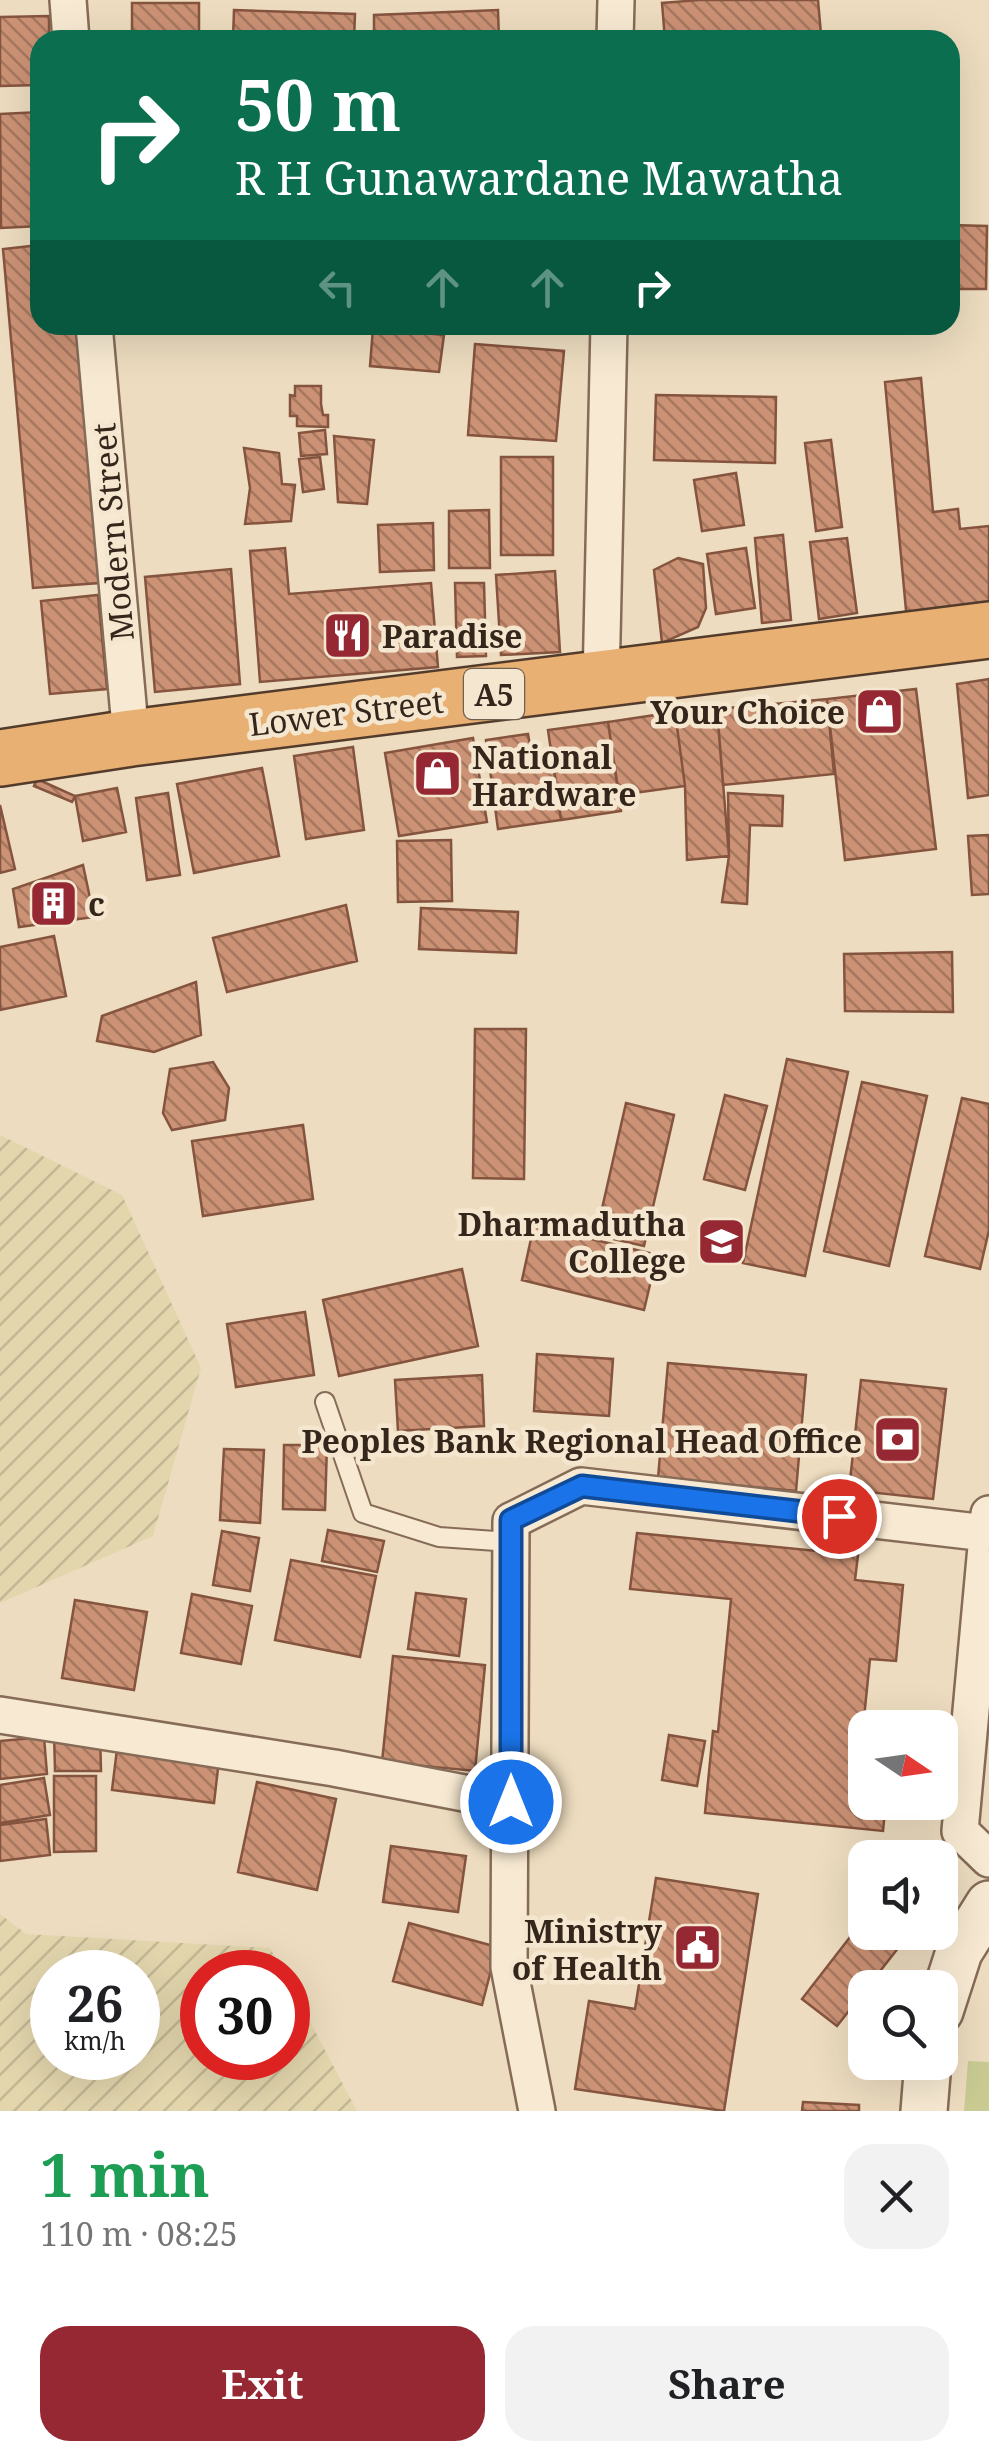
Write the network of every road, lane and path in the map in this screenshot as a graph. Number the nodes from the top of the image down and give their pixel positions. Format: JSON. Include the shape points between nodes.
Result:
{"nodes":[{"id":1,"x":68,"y":0,"type":"edge"},
{"id":2,"x":616,"y":0,"type":"edge"},
{"id":3,"x":70,"y":30,"type":"edge"},
{"id":4,"x":615,"y":30,"type":"edge"},
{"id":5,"x":95,"y":335,"type":"edge"},
{"id":6,"x":609,"y":335,"type":"edge"},
{"id":7,"x":989,"y":630,"type":"edge"},
{"id":8,"x":601,"y":682,"type":"junction"},
{"id":9,"x":131,"y":738,"type":"junction"},
{"id":10,"x":0,"y":758,"type":"edge"},
{"id":11,"x":325,"y":1402,"type":"dead end"},
{"id":12,"x":988,"y":1523,"type":"edge"},
{"id":13,"x":512,"y":1542,"type":"junction"},
{"id":14,"x":0,"y":1715,"type":"edge"},
{"id":15,"x":511,"y":1802,"type":"junction"},
{"id":16,"x":989,"y":1858,"type":"edge"},
{"id":17,"x":989,"y":1904,"type":"edge"},
{"id":18,"x":953,"y":1970,"type":"edge"},
{"id":19,"x":927,"y":2080,"type":"edge"},
{"id":20,"x":537,"y":2111,"type":"edge"},
{"id":21,"x":924,"y":2111,"type":"edge"}],
"edges":[{"from":1,"to":3,"type":"street"},
{"from":2,"to":4,"type":"street"},
{"from":5,"to":9,"type":"street","name":"Modern Street"},
{"from":6,"to":8,"type":"street"},
{"from":7,"to":8,"type":"highway","name":"Lower Street","number":"A5"},
{"from":8,"to":9,"type":"highway","name":"Lower Street","number":"A5"},
{"from":9,"to":10,"type":"highway","name":"Lower Street","number":"A5"},
{"from":11,"to":13,"type":"lane","via":[[363,1513],[439,1537]]},
{"from":12,"to":13,"type":"street","via":[[582,1486],[511,1520]]},
{"from":12,"to":16,"type":"street","via":[[960,1831]]},
{"from":13,"to":15,"type":"street"},
{"from":14,"to":15,"type":"street"},
{"from":15,"to":20,"type":"street","via":[[509,1967]]},
{"from":17,"to":18,"type":"street"},
{"from":19,"to":21,"type":"street"}]}
